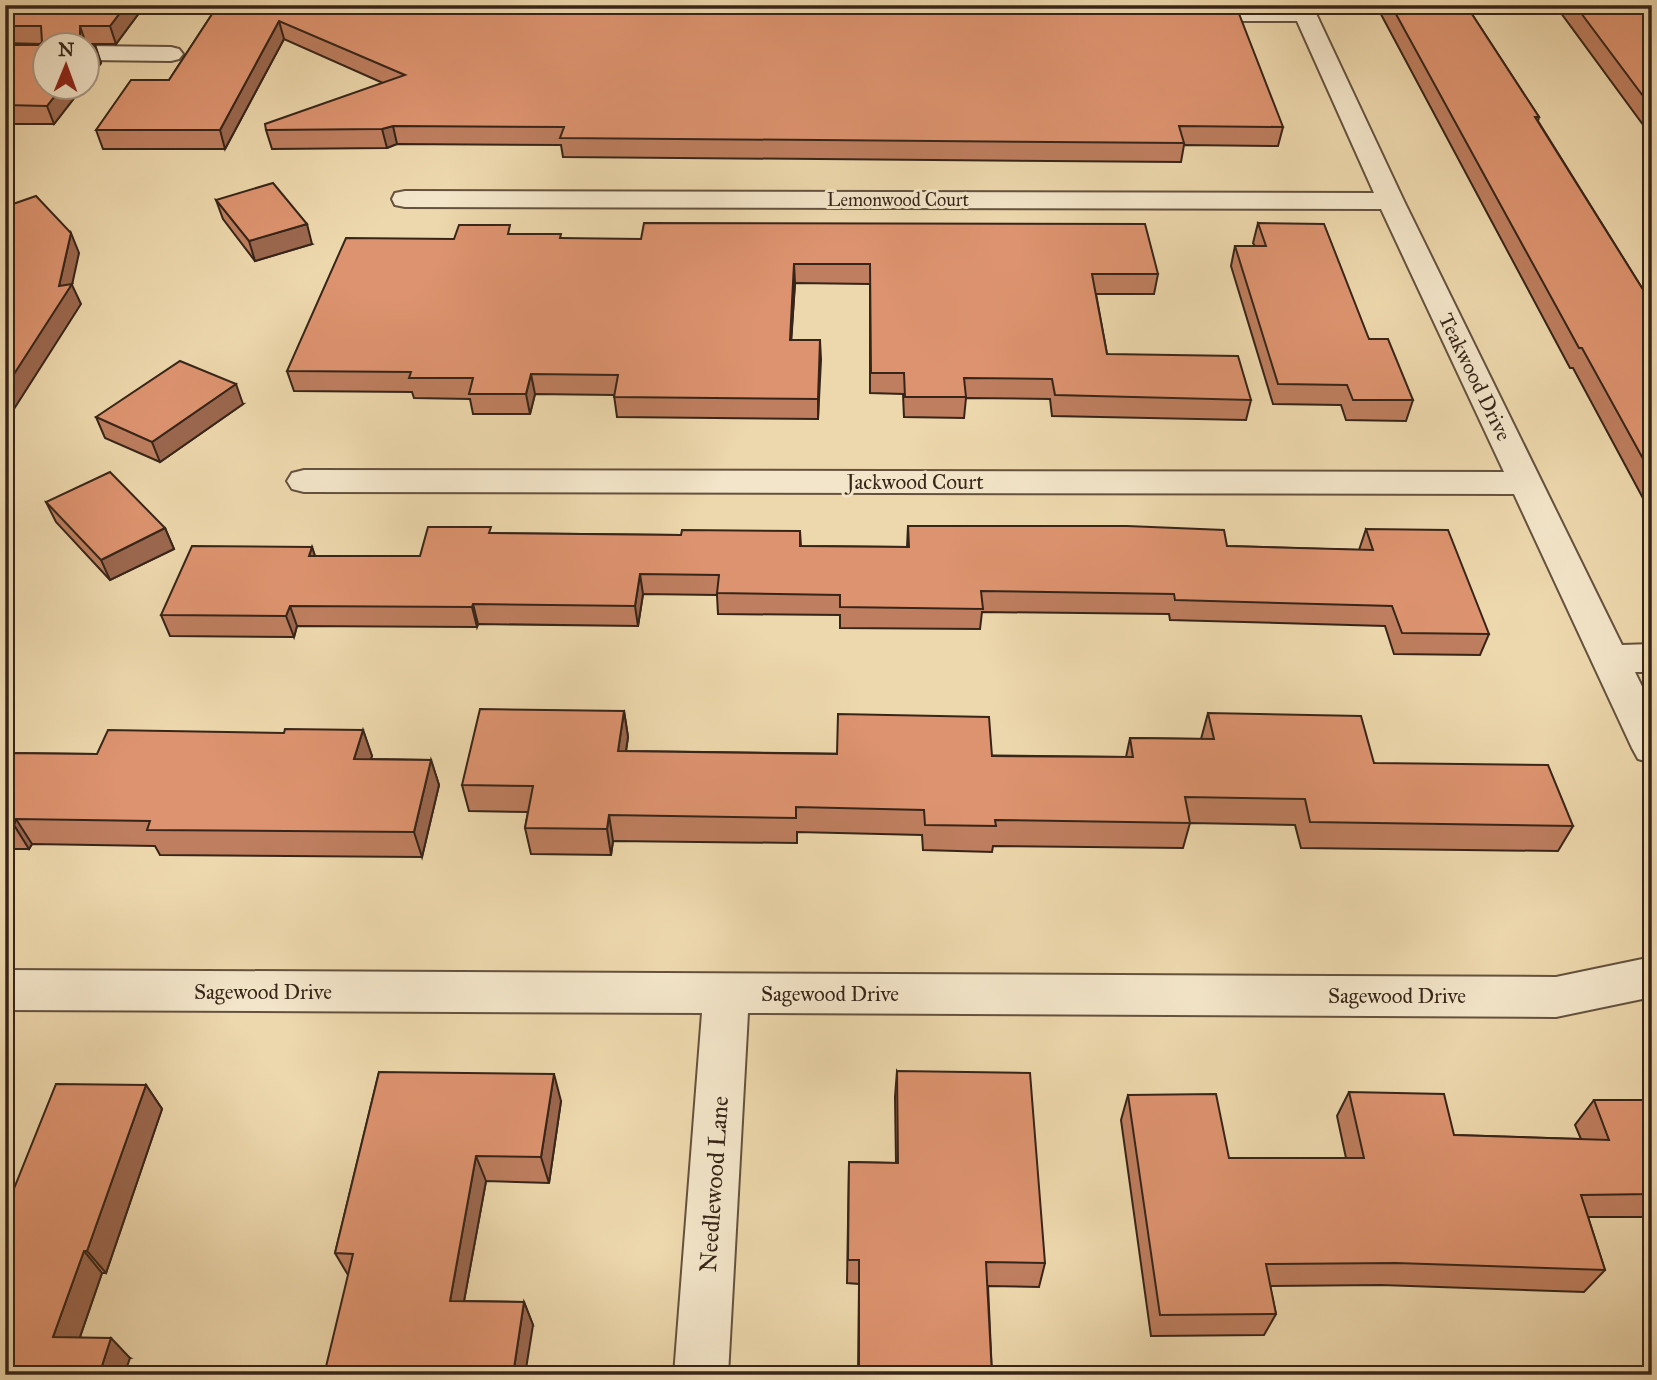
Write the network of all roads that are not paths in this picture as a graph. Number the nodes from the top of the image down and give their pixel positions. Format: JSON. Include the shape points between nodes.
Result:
{"nodes":[{"id":1,"x":1303,"y":9,"type":"edge"},
{"id":2,"x":1166,"y":13,"type":"edge"},
{"id":3,"x":102,"y":53,"type":"edge"},
{"id":4,"x":171,"y":54,"type":"dead end"},
{"id":5,"x":405,"y":199,"type":"dead end"},
{"id":6,"x":1391,"y":201,"type":"junction"},
{"id":7,"x":304,"y":481,"type":"dead end"},
{"id":8,"x":1525,"y":483,"type":"junction"},
{"id":9,"x":1652,"y":658,"type":"edge"},
{"id":10,"x":1608,"y":659,"type":"junction"},
{"id":11,"x":1652,"y":748,"type":"edge"},
{"id":12,"x":1652,"y":975,"type":"edge"},
{"id":13,"x":5,"y":990,"type":"edge"},
{"id":14,"x":726,"y":994,"type":"junction"},
{"id":15,"x":701,"y":1375,"type":"edge"}],
"edges":[{"from":1,"to":2,"type":"street"},
{"from":1,"to":6,"type":"street","name":"Teakwood Drive"},
{"from":3,"to":4,"type":"street"},
{"from":5,"to":6,"type":"street","name":"Lemonwood Court"},
{"from":6,"to":8,"type":"street","name":"Teakwood Drive"},
{"from":7,"to":8,"type":"street","name":"Jackwood Court"},
{"from":8,"to":10,"type":"street","name":"Teakwood Drive"},
{"from":9,"to":10,"type":"street"},
{"from":10,"to":11,"type":"street","name":"Teakwood Drive"},
{"from":12,"to":14,"type":"street","name":"Sagewood Drive","via":[[1556,997]]},
{"from":13,"to":14,"type":"street","name":"Sagewood Drive"},
{"from":14,"to":15,"type":"street","name":"Needlewood Lane"}]}
